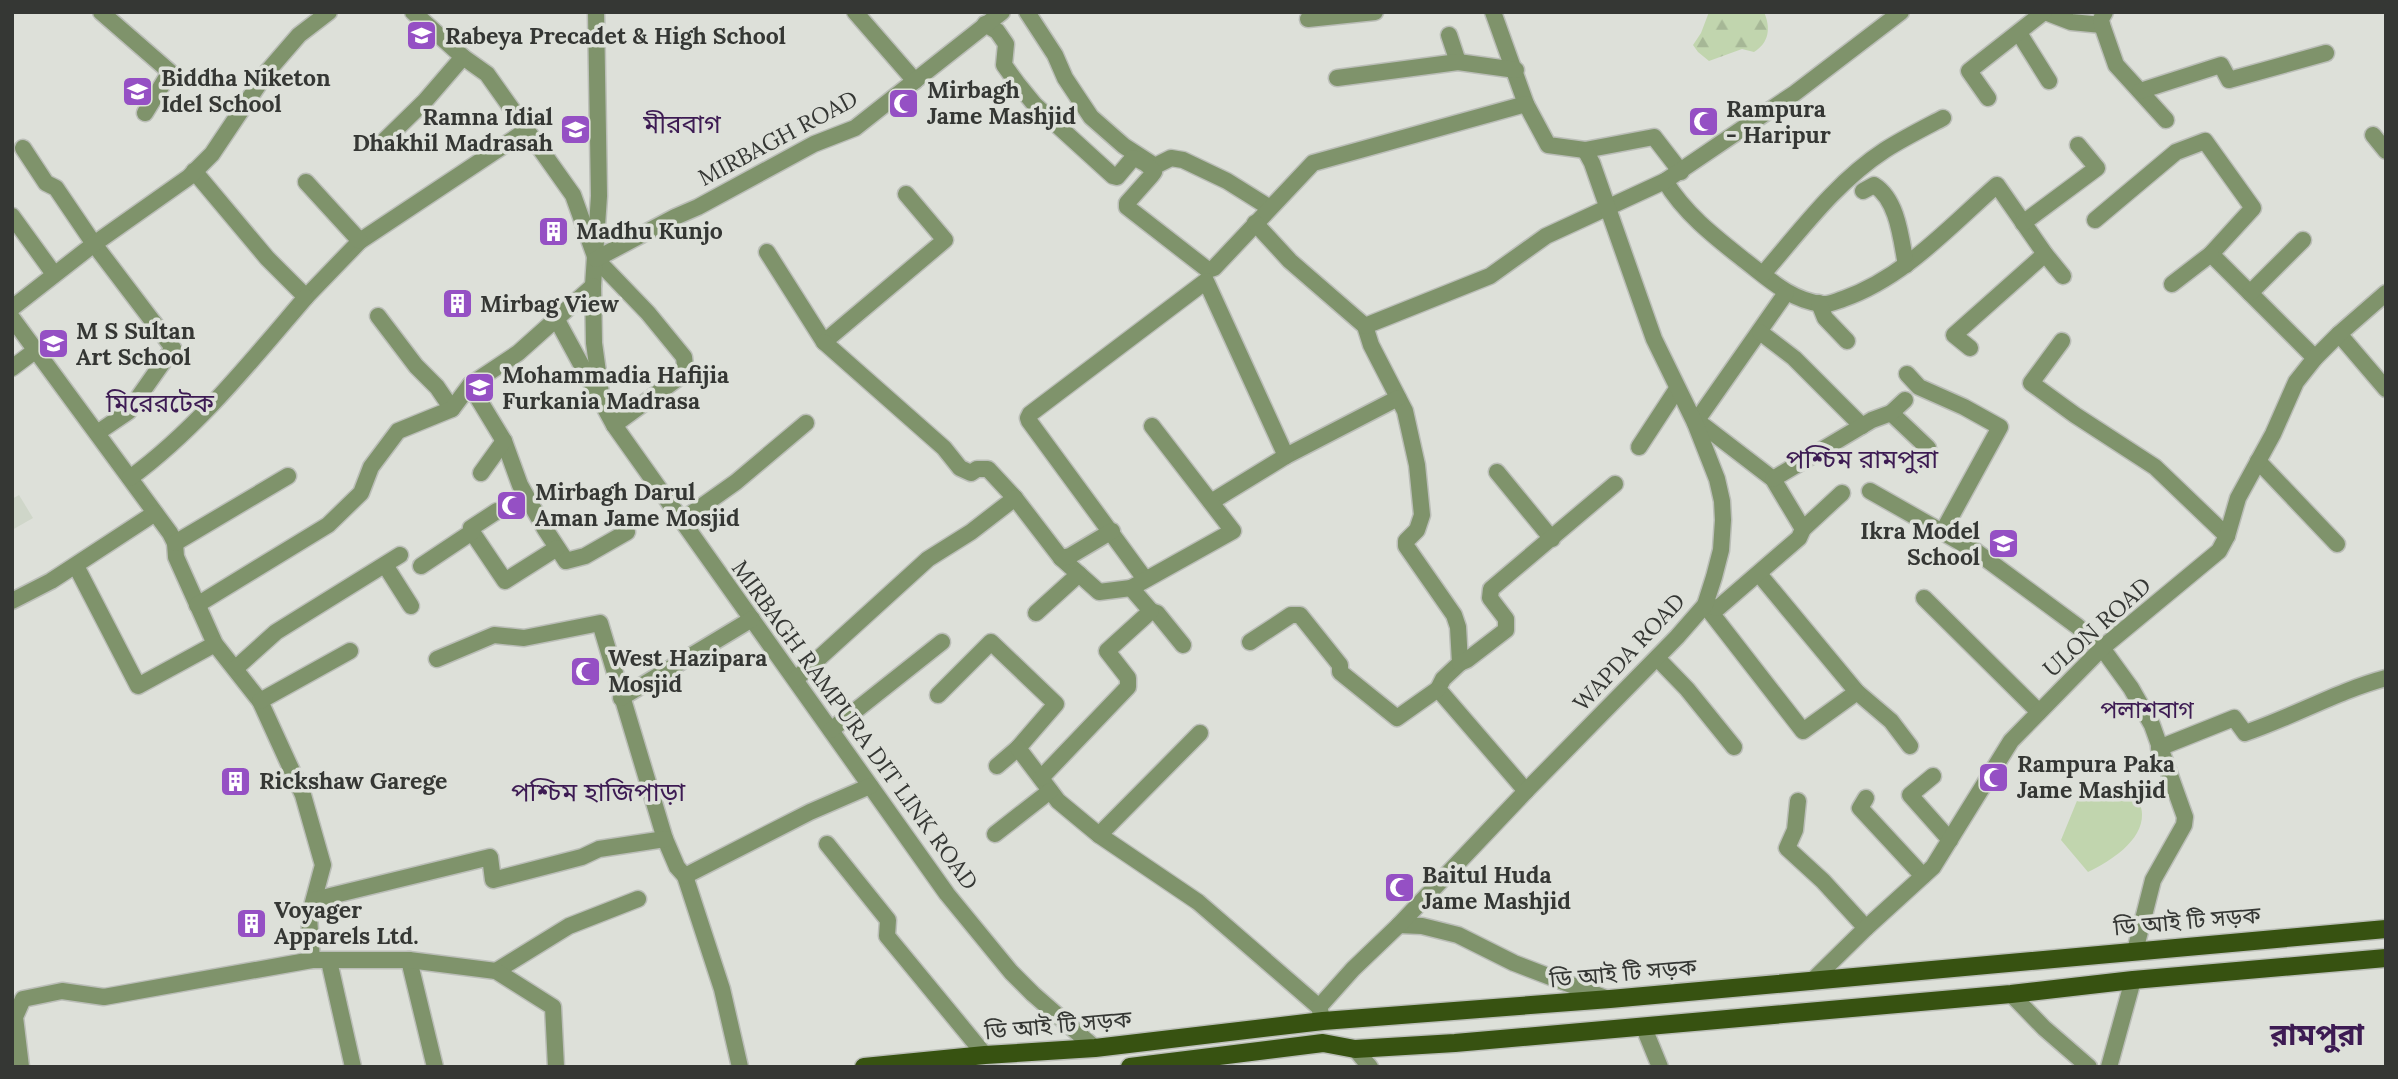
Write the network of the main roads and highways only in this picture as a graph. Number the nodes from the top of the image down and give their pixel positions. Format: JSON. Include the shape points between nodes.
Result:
{"nodes":[{"id":1,"x":2386,"y":929,"type":"edge"},
{"id":2,"x":2164,"y":948,"type":"junction"},
{"id":3,"x":2386,"y":958,"type":"edge"},
{"id":4,"x":2167,"y":977,"type":"junction"},
{"id":5,"x":1321,"y":1014,"type":"junction"},
{"id":6,"x":1323,"y":1043,"type":"junction"},
{"id":7,"x":864,"y":1067,"type":"edge"},
{"id":8,"x":1130,"y":1067,"type":"edge"}],
"edges":[{"from":1,"to":2,"type":"main road","name":"ডি আই টি সড়ক"},
{"from":2,"to":4,"type":"main road"},
{"from":2,"to":5,"type":"main road","name":"ডি আই টি সড়ক","via":[[1610,999]]},
{"from":3,"to":4,"type":"main road","name":"ডি আই টি সড়ক"},
{"from":4,"to":6,"type":"main road","name":"ডি আই টি সড়ক","via":[[1455,1043],[1355,1049]]},
{"from":5,"to":6,"type":"main road"},
{"from":5,"to":7,"type":"main road","name":"ডি আই টি সড়ক","via":[[1095,1048]]},
{"from":6,"to":8,"type":"main road","name":"ডি আই টি সড়ক"}]}
